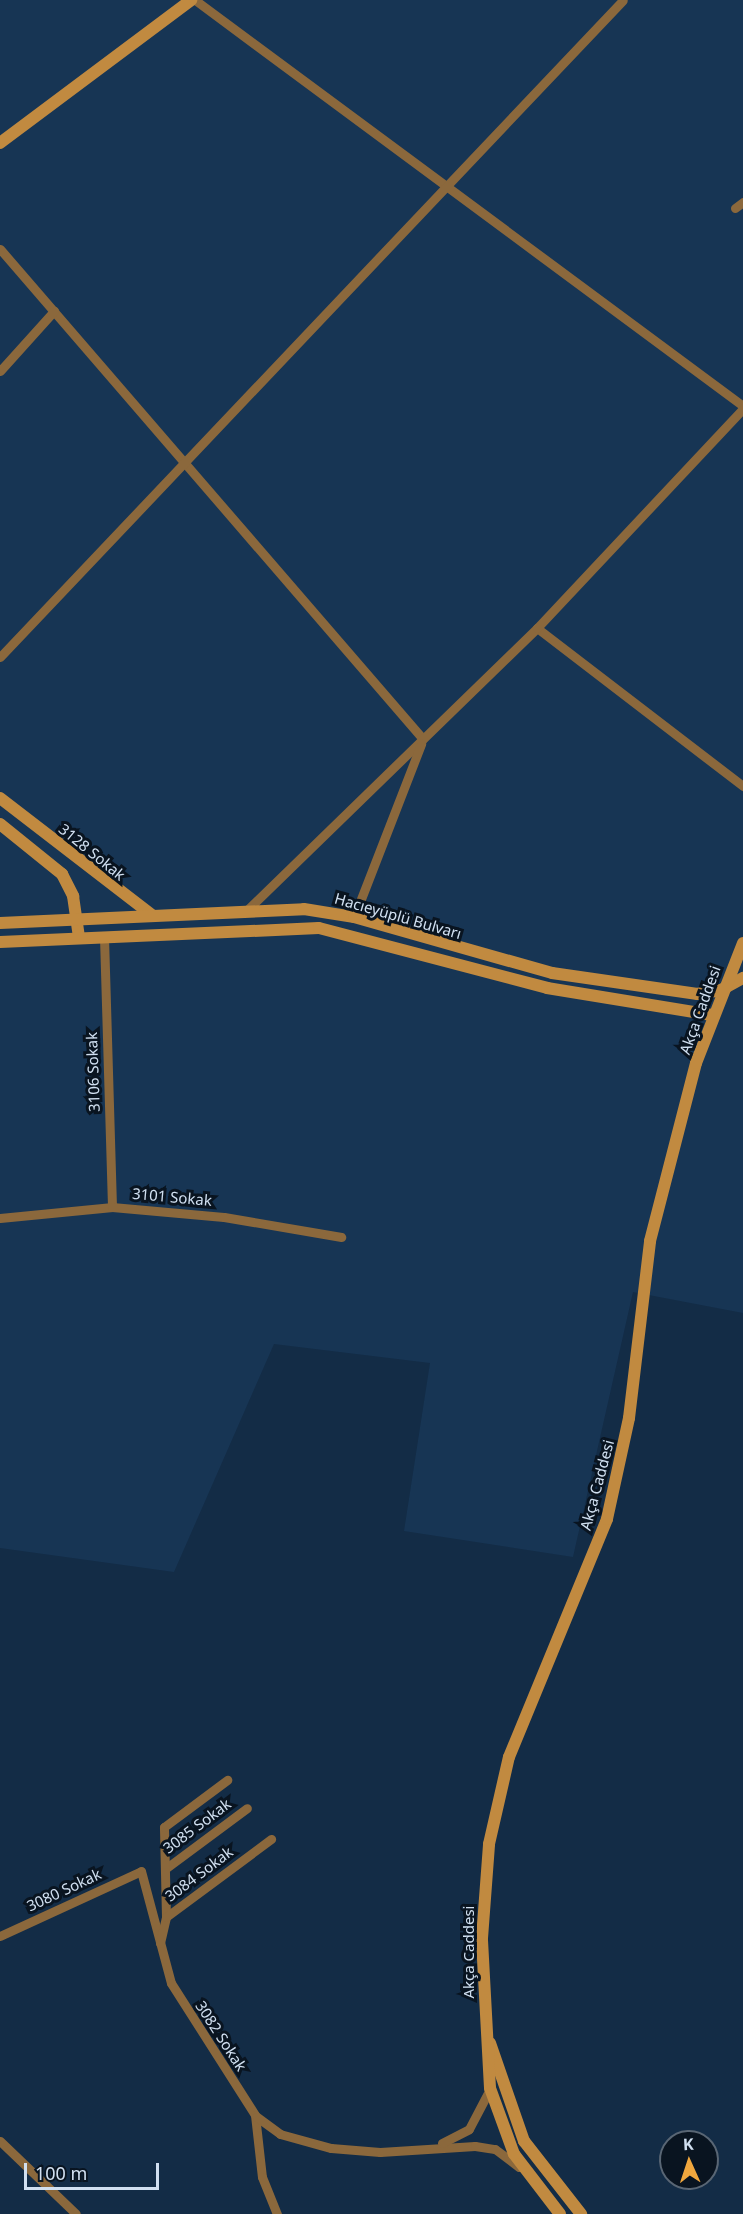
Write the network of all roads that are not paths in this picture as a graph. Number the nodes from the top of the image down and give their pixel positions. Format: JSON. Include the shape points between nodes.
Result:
{"nodes":[{"id":1,"x":193,"y":0,"type":"edge"},
{"id":2,"x":623,"y":0,"type":"edge"},
{"id":3,"x":0,"y":143,"type":"edge"},
{"id":4,"x":445,"y":184,"type":"junction"},
{"id":5,"x":0,"y":249,"type":"edge"},
{"id":6,"x":54,"y":311,"type":"junction"},
{"id":7,"x":0,"y":371,"type":"edge"},
{"id":8,"x":743,"y":408,"type":"edge"},
{"id":9,"x":186,"y":465,"type":"junction"},
{"id":10,"x":537,"y":628,"type":"junction"},
{"id":11,"x":0,"y":657,"type":"edge"},
{"id":12,"x":423,"y":739,"type":"junction"},
{"id":13,"x":743,"y":786,"type":"edge"},
{"id":14,"x":0,"y":798,"type":"edge"},
{"id":15,"x":0,"y":824,"type":"edge"},
{"id":16,"x":246,"y":911,"type":"junction"},
{"id":17,"x":153,"y":915,"type":"junction"},
{"id":18,"x":354,"y":917,"type":"junction"},
{"id":19,"x":76,"y":919,"type":"junction"},
{"id":20,"x":0,"y":923,"type":"edge"},
{"id":21,"x":154,"y":935,"type":"junction"},
{"id":22,"x":79,"y":937,"type":"junction"},
{"id":23,"x":104,"y":937,"type":"junction"},
{"id":24,"x":0,"y":942,"type":"edge"},
{"id":25,"x":743,"y":943,"type":"edge"},
{"id":26,"x":552,"y":974,"type":"junction"},
{"id":27,"x":743,"y":978,"type":"edge"},
{"id":28,"x":548,"y":988,"type":"junction"},
{"id":29,"x":721,"y":990,"type":"junction"},
{"id":30,"x":712,"y":1015,"type":"junction"},
{"id":31,"x":112,"y":1207,"type":"junction"},
{"id":32,"x":0,"y":1218,"type":"edge"},
{"id":33,"x":341,"y":1237,"type":"dead end"},
{"id":34,"x":227,"y":1780,"type":"dead end"},
{"id":35,"x":247,"y":1808,"type":"dead end"},
{"id":36,"x":271,"y":1839,"type":"dead end"},
{"id":37,"x":165,"y":1869,"type":"junction"},
{"id":38,"x":141,"y":1871,"type":"joint"},
{"id":39,"x":166,"y":1917,"type":"junction"},
{"id":40,"x":0,"y":1936,"type":"edge"},
{"id":41,"x":159,"y":1943,"type":"junction"},
{"id":42,"x":487,"y":2030,"type":"junction"},
{"id":43,"x":490,"y":2088,"type":"junction"},
{"id":44,"x":255,"y":2115,"type":"junction"},
{"id":45,"x":0,"y":2141,"type":"edge"},
{"id":46,"x":432,"y":2147,"type":"junction"},
{"id":47,"x":525,"y":2172,"type":"junction"},
{"id":48,"x":76,"y":2214,"type":"edge"},
{"id":49,"x":277,"y":2214,"type":"edge"},
{"id":50,"x":560,"y":2214,"type":"edge"},
{"id":51,"x":581,"y":2214,"type":"edge"}],
"edges":[{"from":1,"to":3,"type":"street"},
{"from":1,"to":4,"type":"street"},
{"from":2,"to":4,"type":"street"},
{"from":4,"to":8,"type":"street"},
{"from":4,"to":9,"type":"street"},
{"from":5,"to":6,"type":"street"},
{"from":6,"to":7,"type":"street"},
{"from":6,"to":9,"type":"street"},
{"from":8,"to":10,"type":"street"},
{"from":9,"to":11,"type":"street"},
{"from":9,"to":12,"type":"street"},
{"from":10,"to":12,"type":"street"},
{"from":10,"to":13,"type":"street"},
{"from":12,"to":16,"type":"street"},
{"from":12,"to":18,"type":"street"},
{"from":14,"to":17,"type":"street","name":"3128 Sokak"},
{"from":15,"to":19,"type":"street","via":[[62,874]]},
{"from":16,"to":17,"type":"street","name":"Hacıeyüplü Bulvarı"},
{"from":16,"to":18,"type":"street","name":"Hacıeyüplü Bulvarı","via":[[304,909]]},
{"from":17,"to":19,"type":"street","name":"Hacıeyüplü Bulvarı"},
{"from":17,"to":21,"type":"street"},
{"from":18,"to":26,"type":"street","name":"Hacıeyüplü Bulvarı"},
{"from":19,"to":20,"type":"street","name":"Hacıeyüplü Bulvarı"},
{"from":19,"to":22,"type":"street"},
{"from":21,"to":23,"type":"street","name":"Hacıeyüplü Bulvarı"},
{"from":21,"to":28,"type":"street","name":"Hacıeyüplü Bulvarı","via":[[320,928]]},
{"from":22,"to":23,"type":"street","name":"Hacıeyüplü Bulvarı"},
{"from":22,"to":24,"type":"street","name":"Hacıeyüplü Bulvarı"},
{"from":23,"to":31,"type":"street","name":"3106 Sokak"},
{"from":25,"to":29,"type":"street","name":"Akça Caddesi"},
{"from":26,"to":28,"type":"street"},
{"from":26,"to":29,"type":"street","name":"Hacıeyüplü Bulvarı","via":[[676,993]]},
{"from":27,"to":29,"type":"street","name":"Hacıeyüplü Bulvarı"},
{"from":28,"to":30,"type":"street","name":"Hacıeyüplü Bulvarı"},
{"from":29,"to":30,"type":"street","name":"Akça Caddesi"},
{"from":30,"to":42,"type":"street","name":"Akça Caddesi","via":[[650,1241],[618,1478],[607,1519],[519,1730],[498,1798],[483,1910]]},
{"from":31,"to":32,"type":"street","name":"3101 Sokak"},
{"from":31,"to":33,"type":"street","name":"3101 Sokak","via":[[224,1216]]},
{"from":34,"to":37,"type":"street","via":[[164,1827]]},
{"from":35,"to":37,"type":"street","name":"3085 Sokak"},
{"from":36,"to":39,"type":"street","name":"3084 Sokak"},
{"from":37,"to":39,"type":"street"},
{"from":38,"to":40,"type":"street","name":"3080 Sokak"},
{"from":38,"to":41,"type":"street","name":"3082 Sokak"},
{"from":39,"to":41,"type":"street","name":"3084 Sokak"},
{"from":41,"to":44,"type":"street","name":"3082 Sokak","via":[[193,2025]]},
{"from":42,"to":43,"type":"street","name":"Akça Caddesi"},
{"from":42,"to":51,"type":"street","name":"Akça Caddesi","via":[[524,2141]]},
{"from":43,"to":46,"type":"street","via":[[469,2129]]},
{"from":43,"to":47,"type":"street","name":"Akça Caddesi","via":[[505,2135]]},
{"from":44,"to":46,"type":"street","via":[[280,2134],[331,2148],[380,2152]]},
{"from":44,"to":49,"type":"street","name":"3082 Sokak","via":[[262,2177]]},
{"from":45,"to":48,"type":"street"},
{"from":46,"to":47,"type":"street","via":[[495,2149]]},
{"from":47,"to":50,"type":"street","name":"Akça Caddesi"}]}
